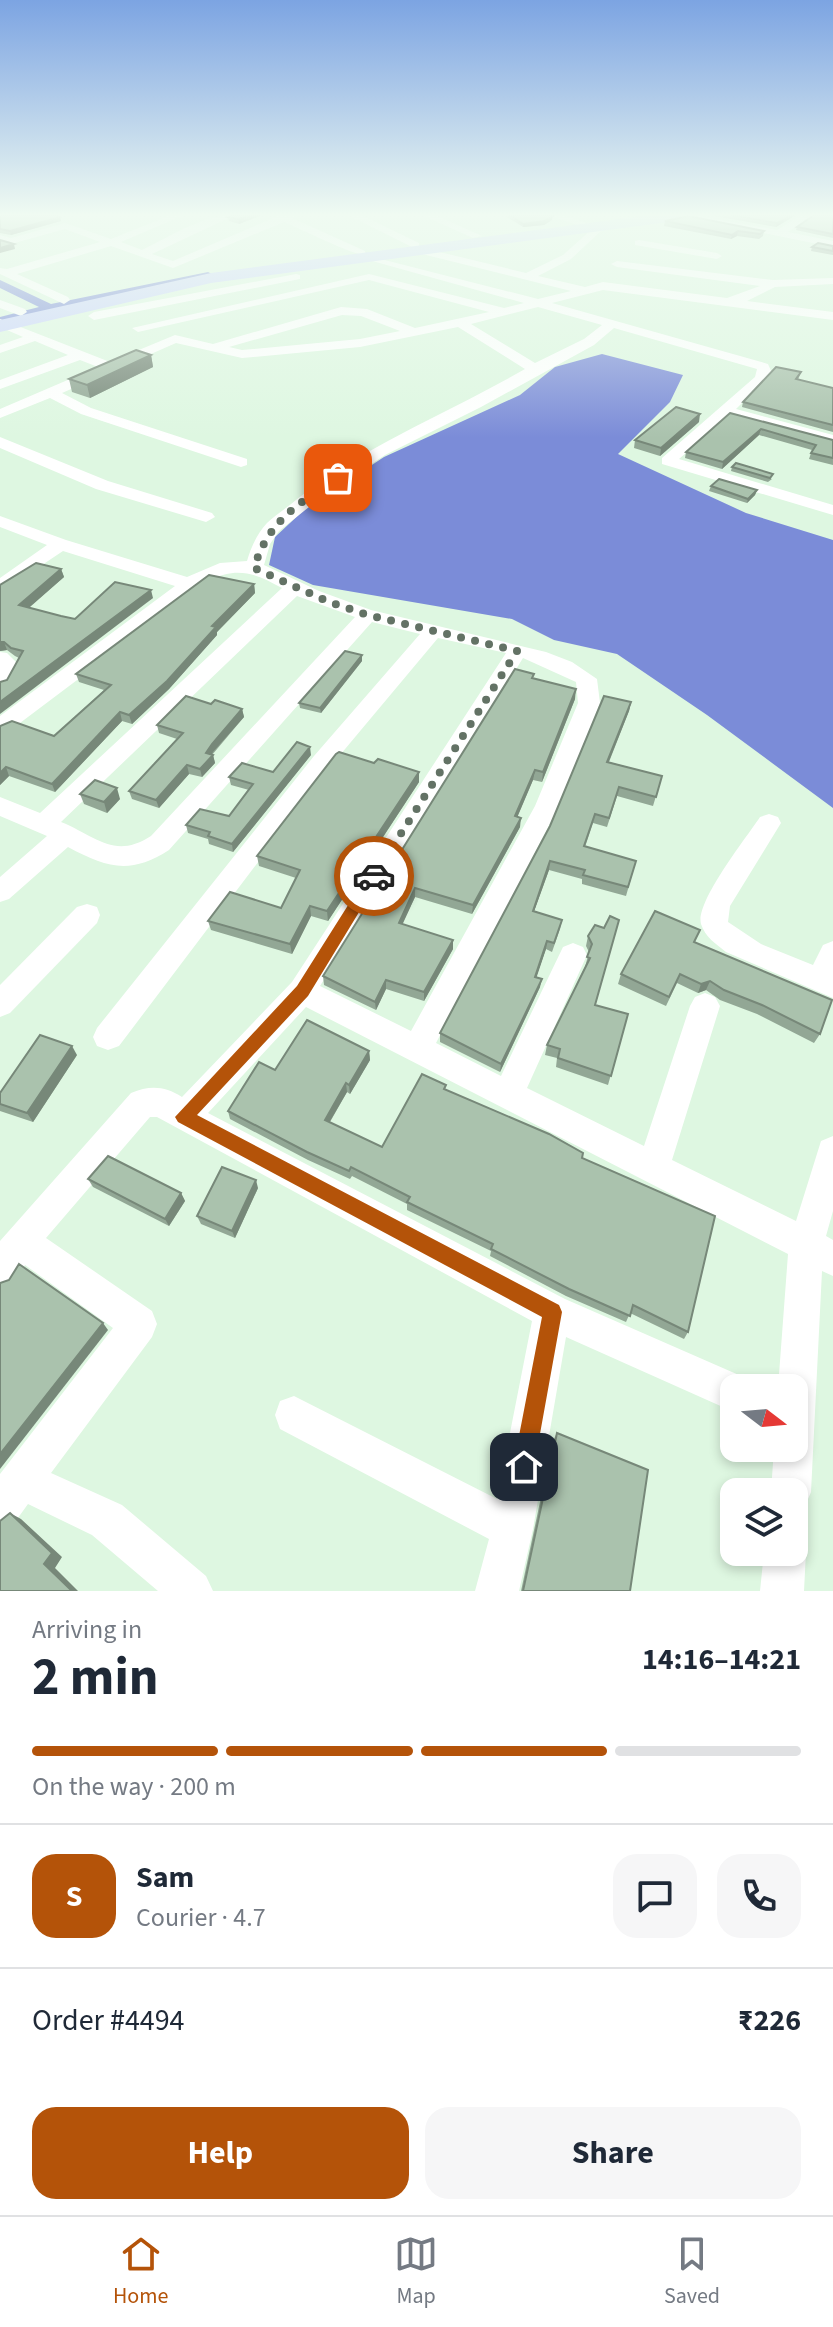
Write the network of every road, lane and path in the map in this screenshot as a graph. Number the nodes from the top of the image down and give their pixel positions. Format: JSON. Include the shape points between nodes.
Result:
{"nodes":[{"id":1,"x":34,"y":289,"type":"edge"},
{"id":2,"x":152,"y":289,"type":"edge"},
{"id":3,"x":197,"y":289,"type":"edge"},
{"id":4,"x":314,"y":289,"type":"edge"},
{"id":5,"x":416,"y":289,"type":"edge"},
{"id":6,"x":493,"y":289,"type":"edge"},
{"id":7,"x":578,"y":289,"type":"edge"},
{"id":8,"x":596,"y":289,"type":"edge"},
{"id":9,"x":628,"y":289,"type":"edge"},
{"id":10,"x":762,"y":289,"type":"edge"},
{"id":11,"x":590,"y":292,"type":"junction"},
{"id":12,"x":727,"y":302,"type":"junction"},
{"id":13,"x":545,"y":303,"type":"junction"},
{"id":14,"x":0,"y":304,"type":"edge"},
{"id":15,"x":65,"y":306,"type":"junction"},
{"id":16,"x":21,"y":312,"type":"junction"},
{"id":17,"x":506,"y":313,"type":"junction"},
{"id":18,"x":833,"y":316,"type":"edge"},
{"id":19,"x":309,"y":319,"type":"junction"},
{"id":20,"x":613,"y":322,"type":"junction"},
{"id":21,"x":1,"y":323,"type":"edge"},
{"id":22,"x":460,"y":323,"type":"junction"},
{"id":23,"x":138,"y":328,"type":"junction"},
{"id":24,"x":415,"y":333,"type":"junction"},
{"id":25,"x":35,"y":337,"type":"junction"},
{"id":26,"x":175,"y":339,"type":"junction"},
{"id":27,"x":360,"y":343,"type":"junction"},
{"id":28,"x":0,"y":349,"type":"edge"},
{"id":29,"x":210,"y":349,"type":"junction"},
{"id":30,"x":80,"y":355,"type":"junction"},
{"id":31,"x":108,"y":366,"type":"junction"},
{"id":32,"x":535,"y":369,"type":"junction"},
{"id":33,"x":0,"y":385,"type":"edge"},
{"id":34,"x":49,"y":392,"type":"junction"},
{"id":35,"x":726,"y":411,"type":"junction"},
{"id":36,"x":0,"y":414,"type":"edge"},
{"id":37,"x":833,"y":440,"type":"edge"},
{"id":38,"x":0,"y":442,"type":"edge"},
{"id":39,"x":241,"y":462,"type":"dead end"},
{"id":40,"x":833,"y":510,"type":"edge"},
{"id":41,"x":206,"y":517,"type":"dead end"},
{"id":42,"x":0,"y":521,"type":"edge"},
{"id":43,"x":60,"y":544,"type":"junction"},
{"id":44,"x":254,"y":568,"type":"junction"},
{"id":45,"x":189,"y":584,"type":"junction"},
{"id":46,"x":0,"y":587,"type":"edge"},
{"id":47,"x":295,"y":587,"type":"junction"},
{"id":48,"x":368,"y":615,"type":"junction"},
{"id":49,"x":433,"y":631,"type":"junction"},
{"id":50,"x":517,"y":651,"type":"junction"},
{"id":51,"x":0,"y":658,"type":"edge"},
{"id":52,"x":0,"y":682,"type":"edge"},
{"id":53,"x":0,"y":727,"type":"edge"},
{"id":54,"x":0,"y":806,"type":"edge"},
{"id":55,"x":769,"y":823,"type":"dead end"},
{"id":56,"x":54,"y":829,"type":"junction"},
{"id":57,"x":0,"y":892,"type":"edge"},
{"id":58,"x":87,"y":915,"type":"dead end"},
{"id":59,"x":833,"y":953,"type":"edge"},
{"id":60,"x":573,"y":955,"type":"dead end"},
{"id":61,"x":827,"y":983,"type":"edge"},
{"id":62,"x":302,"y":991,"type":"junction"},
{"id":63,"x":0,"y":1004,"type":"edge"},
{"id":64,"x":705,"y":1006,"type":"dead end"},
{"id":65,"x":108,"y":1037,"type":"dead end"},
{"id":66,"x":417,"y":1049,"type":"junction"},
{"id":67,"x":508,"y":1095,"type":"junction"},
{"id":68,"x":184,"y":1117,"type":"junction"},
{"id":69,"x":833,"y":1152,"type":"edge"},
{"id":70,"x":653,"y":1168,"type":"junction"},
{"id":71,"x":20,"y":1241,"type":"junction"},
{"id":72,"x":820,"y":1252,"type":"edge"},
{"id":73,"x":0,"y":1273,"type":"edge"},
{"id":74,"x":552,"y":1312,"type":"junction"},
{"id":75,"x":803,"y":1374,"type":"edge"},
{"id":76,"x":720,"y":1387,"type":"edge"},
{"id":77,"x":294,"y":1415,"type":"dead end"},
{"id":78,"x":11,"y":1493,"type":"edge"},
{"id":79,"x":512,"y":1529,"type":"junction"},
{"id":80,"x":784,"y":1566,"type":"edge"},
{"id":81,"x":191,"y":1591,"type":"edge"},
{"id":82,"x":497,"y":1591,"type":"edge"},
{"id":83,"x":782,"y":1591,"type":"edge"}],
"edges":[{"from":1,"to":15,"type":"street"},
{"from":2,"to":15,"type":"main road"},
{"from":3,"to":15,"type":"street"},
{"from":4,"to":23,"type":"street"},
{"from":5,"to":17,"type":"street"},
{"from":6,"to":13,"type":"street"},
{"from":7,"to":11,"type":"street"},
{"from":8,"to":11,"type":"street"},
{"from":9,"to":12,"type":"street"},
{"from":10,"to":12,"type":"street"},
{"from":11,"to":13,"type":"street"},
{"from":12,"to":18,"type":"street"},
{"from":13,"to":17,"type":"street"},
{"from":13,"to":20,"type":"street"},
{"from":14,"to":16,"type":"street"},
{"from":15,"to":16,"type":"main road"},
{"from":15,"to":21,"type":"main road"},
{"from":15,"to":23,"type":"street"},
{"from":16,"to":21,"type":"main road"},
{"from":17,"to":22,"type":"street"},
{"from":19,"to":24,"type":"street","via":[[352,311]]},
{"from":19,"to":27,"type":"street"},
{"from":19,"to":29,"type":"street"},
{"from":20,"to":32,"type":"street","via":[[589,342]]},
{"from":20,"to":35,"type":"street","via":[[763,367],[760,380]]},
{"from":21,"to":25,"type":"street"},
{"from":22,"to":24,"type":"street"},
{"from":22,"to":32,"type":"street"},
{"from":23,"to":26,"type":"street"},
{"from":24,"to":27,"type":"street"},
{"from":25,"to":28,"type":"street"},
{"from":25,"to":30,"type":"street"},
{"from":26,"to":29,"type":"street"},
{"from":26,"to":31,"type":"street"},
{"from":27,"to":29,"type":"street","via":[[259,354]]},
{"from":30,"to":31,"type":"street"},
{"from":30,"to":33,"type":"street"},
{"from":31,"to":34,"type":"street"},
{"from":32,"to":44,"type":"street","via":[[379,452],[318,491],[273,527]]},
{"from":34,"to":36,"type":"street"},
{"from":34,"to":39,"type":"street","via":[[114,421]]},
{"from":35,"to":37,"type":"street"},
{"from":35,"to":40,"type":"street","via":[[668,461]]},
{"from":38,"to":41,"type":"street","via":[[102,485]]},
{"from":42,"to":43,"type":"street"},
{"from":43,"to":45,"type":"street"},
{"from":43,"to":46,"type":"street"},
{"from":44,"to":45,"type":"street","via":[[214,570]]},
{"from":44,"to":47,"type":"street"},
{"from":45,"to":53,"type":"street"},
{"from":47,"to":48,"type":"street"},
{"from":47,"to":56,"type":"street"},
{"from":48,"to":49,"type":"street"},
{"from":48,"to":56,"type":"street","via":[[143,856],[124,860],[106,855]]},
{"from":49,"to":50,"type":"street"},
{"from":49,"to":65,"type":"street","via":[[308,779]]},
{"from":50,"to":62,"type":"street"},
{"from":50,"to":66,"type":"street","via":[[574,670],[586,679],[589,703],[547,806]]},
{"from":51,"to":52,"type":"street","via":[[11,667]]},
{"from":54,"to":56,"type":"street"},
{"from":55,"to":61,"type":"street","via":[[718,903],[716,928],[748,950]]},
{"from":56,"to":57,"type":"street"},
{"from":58,"to":63,"type":"street"},
{"from":59,"to":61,"type":"street"},
{"from":60,"to":67,"type":"street"},
{"from":62,"to":66,"type":"street"},
{"from":62,"to":68,"type":"street"},
{"from":64,"to":70,"type":"street"},
{"from":66,"to":67,"type":"street"},
{"from":67,"to":70,"type":"street"},
{"from":68,"to":71,"type":"street","via":[[162,1102],[142,1103]]},
{"from":68,"to":74,"type":"street"},
{"from":69,"to":72,"type":"street"},
{"from":70,"to":72,"type":"street"},
{"from":71,"to":73,"type":"street"},
{"from":71,"to":78,"type":"street","via":[[139,1324]]},
{"from":72,"to":75,"type":"street"},
{"from":74,"to":76,"type":"street"},
{"from":74,"to":79,"type":"street"},
{"from":77,"to":79,"type":"street"},
{"from":78,"to":81,"type":"street","via":[[107,1520]]},
{"from":79,"to":82,"type":"street"},
{"from":80,"to":83,"type":"street"}]}
